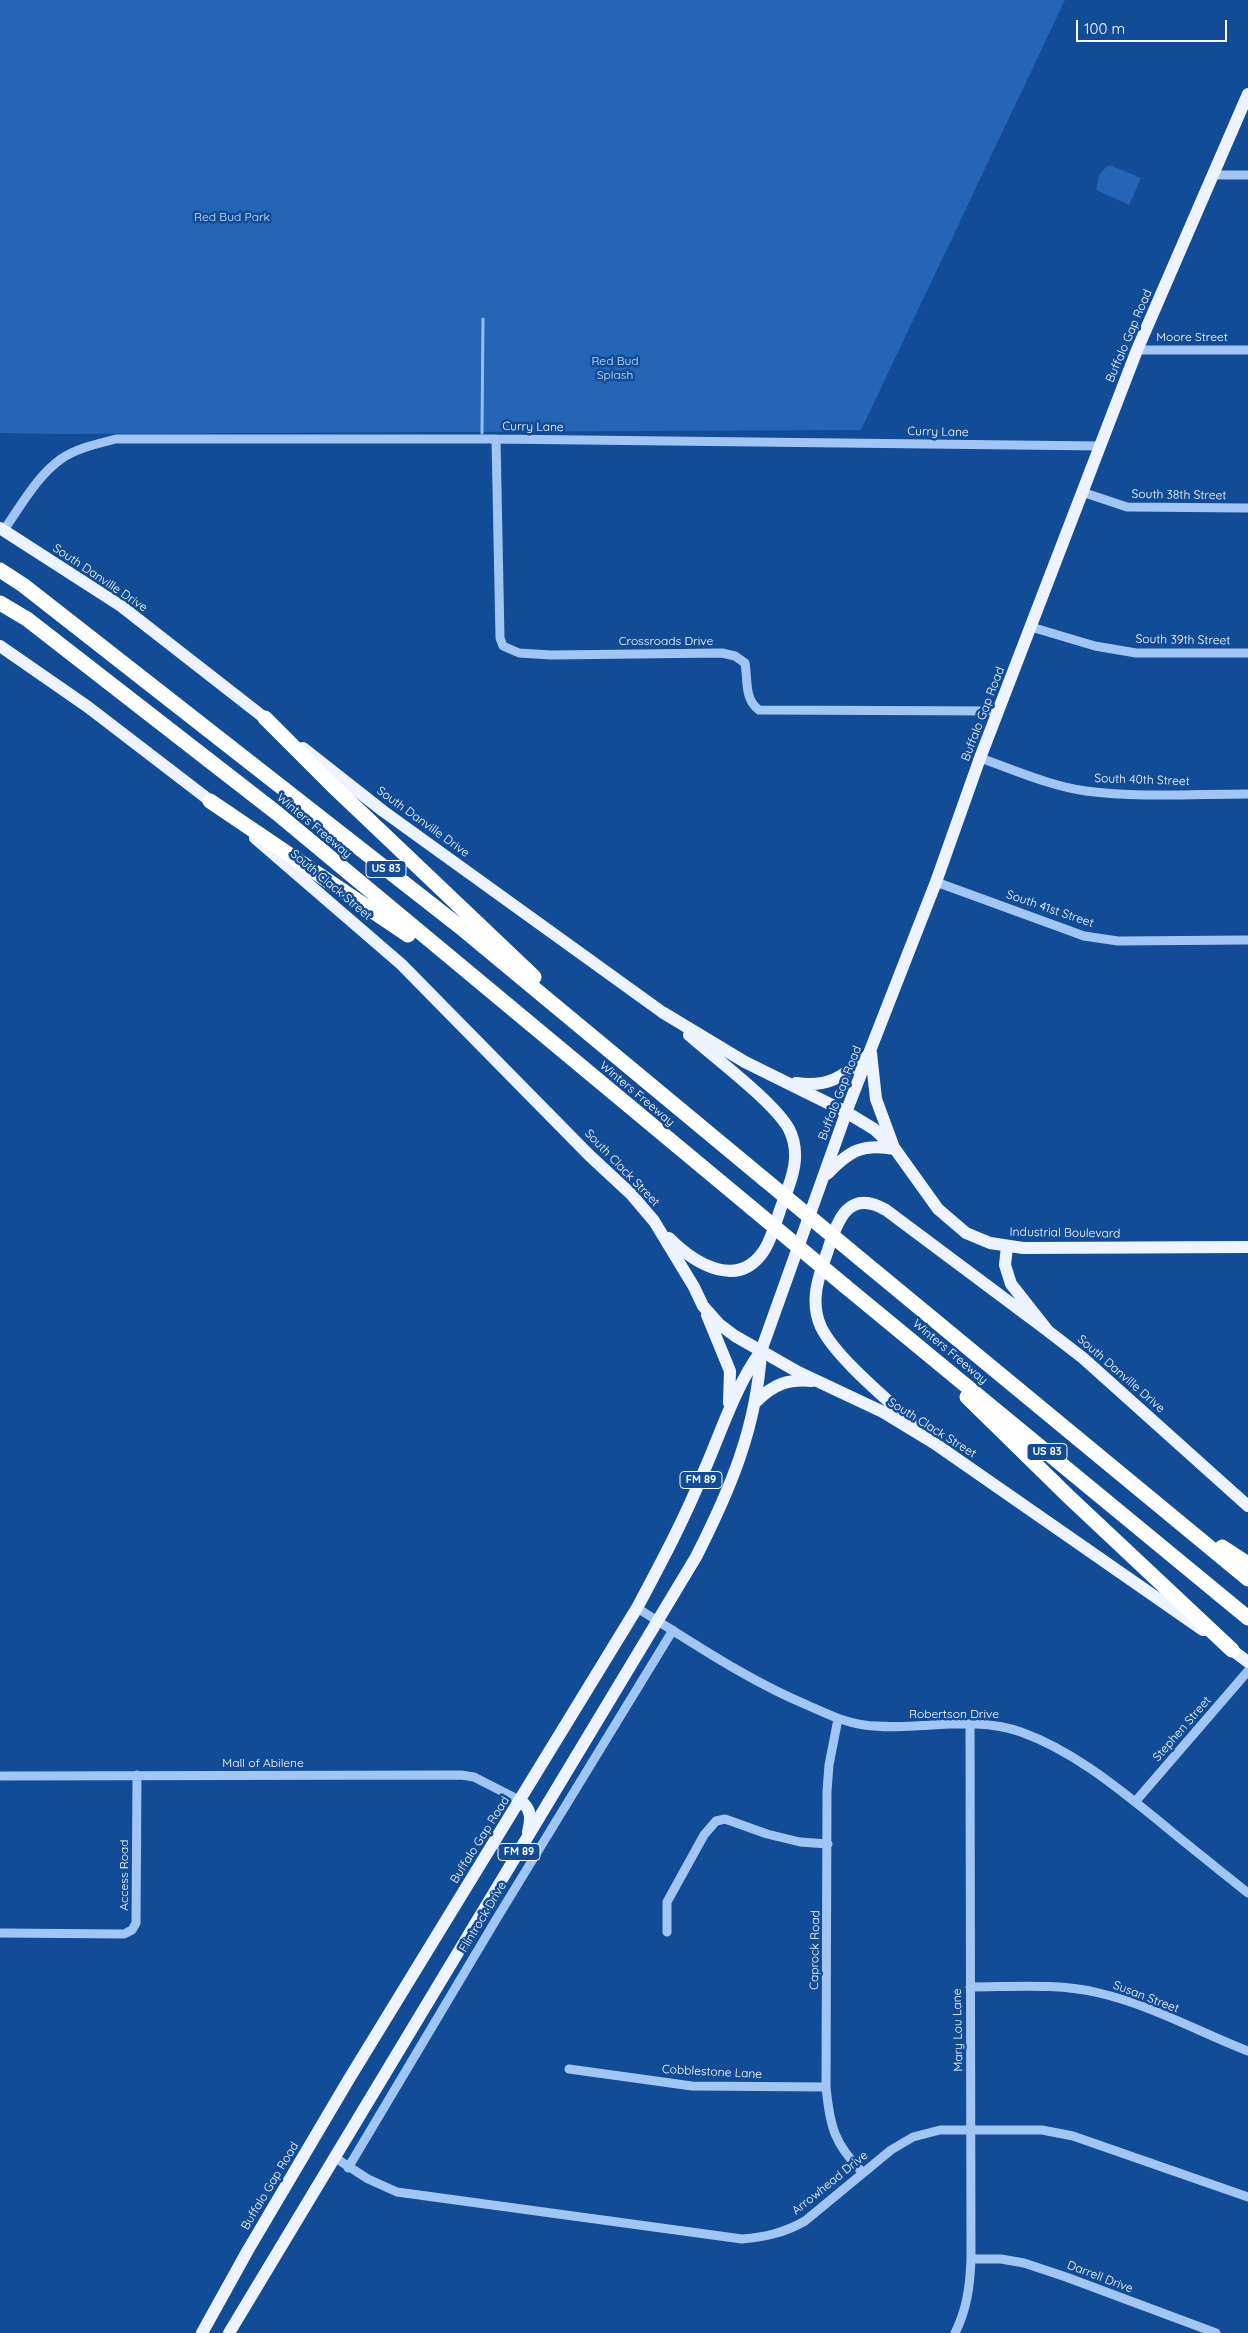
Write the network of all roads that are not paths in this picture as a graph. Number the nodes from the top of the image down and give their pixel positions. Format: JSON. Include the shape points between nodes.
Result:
{"nodes":[{"id":1,"x":1248,"y":94,"type":"edge"},
{"id":2,"x":1214,"y":175,"type":"junction"},
{"id":3,"x":1248,"y":175,"type":"edge"},
{"id":4,"x":1137,"y":350,"type":"junction"},
{"id":5,"x":1248,"y":350,"type":"edge"},
{"id":6,"x":496,"y":439,"type":"junction"},
{"id":7,"x":1100,"y":446,"type":"junction"},
{"id":8,"x":1082,"y":492,"type":"junction"},
{"id":9,"x":1248,"y":508,"type":"edge"},
{"id":10,"x":2,"y":529,"type":"edge"},
{"id":11,"x":0,"y":570,"type":"edge"},
{"id":12,"x":0,"y":603,"type":"edge"},
{"id":13,"x":1031,"y":627,"type":"junction"},
{"id":14,"x":0,"y":646,"type":"edge"},
{"id":15,"x":1248,"y":653,"type":"edge"},
{"id":16,"x":998,"y":711,"type":"junction"},
{"id":17,"x":264,"y":718,"type":"junction"},
{"id":18,"x":980,"y":758,"type":"junction"},
{"id":19,"x":1248,"y":794,"type":"edge"},
{"id":20,"x":210,"y":801,"type":"junction"},
{"id":21,"x":936,"y":882,"type":"junction"},
{"id":22,"x":1248,"y":940,"type":"edge"},
{"id":23,"x":477,"y":982,"type":"junction"},
{"id":24,"x":662,"y":1012,"type":"junction"},
{"id":25,"x":870,"y":1052,"type":"junction"},
{"id":26,"x":627,"y":1066,"type":"junction"},
{"id":27,"x":784,"y":1082,"type":"junction"},
{"id":28,"x":846,"y":1112,"type":"junction"},
{"id":29,"x":895,"y":1150,"type":"junction"},
{"id":30,"x":823,"y":1178,"type":"junction"},
{"id":31,"x":654,"y":1222,"type":"junction"},
{"id":32,"x":1007,"y":1246,"type":"junction"},
{"id":33,"x":1248,"y":1247,"type":"edge"},
{"id":34,"x":704,"y":1306,"type":"junction"},
{"id":35,"x":895,"y":1326,"type":"junction"},
{"id":36,"x":1048,"y":1331,"type":"junction"},
{"id":37,"x":761,"y":1351,"type":"junction"},
{"id":38,"x":818,"y":1381,"type":"junction"},
{"id":39,"x":756,"y":1402,"type":"junction"},
{"id":40,"x":729,"y":1409,"type":"junction"},
{"id":41,"x":934,"y":1442,"type":"junction"},
{"id":42,"x":1159,"y":1506,"type":"junction"},
{"id":43,"x":1248,"y":1506,"type":"edge"},
{"id":44,"x":1248,"y":1564,"type":"edge"},
{"id":45,"x":1248,"y":1579,"type":"edge"},
{"id":46,"x":636,"y":1608,"type":"junction"},
{"id":47,"x":1248,"y":1618,"type":"edge"},
{"id":48,"x":658,"y":1621,"type":"junction"},
{"id":49,"x":673,"y":1630,"type":"junction"},
{"id":50,"x":1232,"y":1650,"type":"junction"},
{"id":51,"x":1248,"y":1662,"type":"edge"},
{"id":52,"x":1248,"y":1671,"type":"edge"},
{"id":53,"x":838,"y":1719,"type":"junction"},
{"id":54,"x":970,"y":1725,"type":"junction"},
{"id":55,"x":137,"y":1775,"type":"junction"},
{"id":56,"x":0,"y":1776,"type":"edge"},
{"id":57,"x":521,"y":1801,"type":"junction"},
{"id":58,"x":1135,"y":1802,"type":"junction"},
{"id":59,"x":527,"y":1838,"type":"junction"},
{"id":60,"x":828,"y":1844,"type":"junction"},
{"id":61,"x":1248,"y":1893,"type":"edge"},
{"id":62,"x":667,"y":1932,"type":"dead end"},
{"id":63,"x":0,"y":1933,"type":"edge"},
{"id":64,"x":970,"y":1987,"type":"junction"},
{"id":65,"x":1248,"y":2051,"type":"edge"},
{"id":66,"x":569,"y":2069,"type":"dead end"},
{"id":67,"x":826,"y":2087,"type":"junction"},
{"id":68,"x":972,"y":2129,"type":"junction"},
{"id":69,"x":334,"y":2157,"type":"junction"},
{"id":70,"x":348,"y":2168,"type":"junction"},
{"id":71,"x":862,"y":2172,"type":"junction"},
{"id":72,"x":1248,"y":2197,"type":"edge"},
{"id":73,"x":971,"y":2259,"type":"junction"},
{"id":74,"x":202,"y":2333,"type":"edge"},
{"id":75,"x":229,"y":2333,"type":"edge"},
{"id":76,"x":955,"y":2333,"type":"edge"},
{"id":77,"x":1216,"y":2333,"type":"edge"}],
"edges":[{"from":1,"to":2,"type":"main road","name":"Buffalo Gap Road"},
{"from":2,"to":3,"type":"street"},
{"from":2,"to":4,"type":"main road","name":"Buffalo Gap Road"},
{"from":4,"to":5,"type":"street","name":"Moore Street"},
{"from":4,"to":7,"type":"main road","name":"Buffalo Gap Road"},
{"from":6,"to":7,"type":"street","name":"Curry Lane"},
{"from":6,"to":10,"type":"street","name":"Curry Lane","via":[[116,439],[84,448],[60,460]]},
{"from":6,"to":16,"type":"street","name":"Crossroads Drive","via":[[500,638],[503,646],[519,653],[551,655],[722,653],[735,656],[744,663],[747,692],[752,705],[759,710]]},
{"from":7,"to":8,"type":"main road","name":"Buffalo Gap Road"},
{"from":8,"to":9,"type":"street","name":"South 38th Street","via":[[1126,507]]},
{"from":8,"to":13,"type":"main road","name":"Buffalo Gap Road"},
{"from":10,"to":17,"type":"main road","name":"South Danville Drive","via":[[121,606]]},
{"from":11,"to":26,"type":"highway","name":"Winters Freeway","number":"US 83","via":[[459,926]]},
{"from":12,"to":23,"type":"highway","name":"Winters Freeway","number":"US 83","via":[[27,619],[278,814]]},
{"from":13,"to":15,"type":"street","name":"South 39th Street","via":[[1095,646],[1136,653]]},
{"from":13,"to":16,"type":"main road","name":"Buffalo Gap Road"},
{"from":14,"to":20,"type":"main road","name":"South Clack Street","via":[[88,707]]},
{"from":16,"to":18,"type":"main road","name":"Buffalo Gap Road"},
{"from":17,"to":24,"type":"main road","name":"South Danville Drive","via":[[383,811]]},
{"from":17,"to":26,"type":"highway"},
{"from":18,"to":19,"type":"street","name":"South 40th Street","via":[[1052,784],[1087,791]]},
{"from":18,"to":21,"type":"main road","name":"Buffalo Gap Road"},
{"from":20,"to":23,"type":"highway"},
{"from":20,"to":31,"type":"main road","name":"South Clack Street","via":[[401,964],[631,1194]]},
{"from":21,"to":22,"type":"street","name":"South 41st Street","via":[[1084,936],[1118,941]]},
{"from":21,"to":25,"type":"main road","name":"Buffalo Gap Road"},
{"from":23,"to":35,"type":"highway","name":"Winters Freeway","number":"US 83","bridge":true},
{"from":24,"to":27,"type":"main road","name":"South Danville Drive"},
{"from":24,"to":31,"type":"main road","via":[[782,1119],[793,1141],[796,1163],[766,1248],[754,1262],[738,1269],[709,1268],[680,1249]]},
{"from":25,"to":27,"type":"main road","via":[[839,1079],[811,1086]]},
{"from":25,"to":28,"type":"main road","name":"Buffalo Gap Road"},
{"from":25,"to":29,"type":"main road","via":[[876,1099]]},
{"from":26,"to":42,"type":"highway","name":"Winters Freeway","number":"US 83","bridge":true},
{"from":27,"to":28,"type":"main road","name":"South Danville Drive"},
{"from":28,"to":29,"type":"main road","name":"Industrial Boulevard","via":[[874,1129]]},
{"from":28,"to":30,"type":"main road","name":"Buffalo Gap Road","number":"FM 89"},
{"from":29,"to":30,"type":"main road","via":[[884,1147],[857,1149]]},
{"from":29,"to":32,"type":"main road","name":"Industrial Boulevard","via":[[947,1218],[978,1239]]},
{"from":30,"to":37,"type":"main road","name":"Buffalo Gap Road","number":"FM 89"},
{"from":31,"to":34,"type":"main road","name":"South Clack Street"},
{"from":32,"to":33,"type":"main road","name":"Industrial Boulevard"},
{"from":32,"to":36,"type":"main road","name":"South Danville Drive","via":[[1006,1265],[1011,1284]]},
{"from":34,"to":37,"type":"main road","name":"South Clack Street","via":[[719,1324]]},
{"from":34,"to":40,"type":"main road","via":[[730,1371]]},
{"from":35,"to":47,"type":"highway","name":"Winters Freeway","number":"US 83"},
{"from":35,"to":50,"type":"highway","via":[[1068,1496]]},
{"from":36,"to":41,"type":"main road","via":[[878,1205],[860,1203],[846,1210],[836,1225],[816,1283],[820,1325],[833,1346]]},
{"from":36,"to":43,"type":"main road","name":"South Danville Drive","via":[[1083,1358]]},
{"from":37,"to":38,"type":"main road","name":"South Clack Street"},
{"from":37,"to":39,"type":"main road","name":"Buffalo Gap Road","number":"FM 89"},
{"from":37,"to":40,"type":"main road","name":"Buffalo Gap Road","number":"FM 89","via":[[747,1370]]},
{"from":38,"to":39,"type":"main road","via":[[785,1382],[767,1390]]},
{"from":38,"to":41,"type":"main road","name":"South Clack Street","via":[[883,1412]]},
{"from":39,"to":48,"type":"main road","name":"Buffalo Gap Road","number":"FM 89","via":[[737,1466],[714,1522]]},
{"from":40,"to":46,"type":"main road","name":"Buffalo Gap Road","number":"FM 89","via":[[679,1528]]},
{"from":41,"to":50,"type":"main road","name":"South Clack Street"},
{"from":42,"to":44,"type":"highway"},
{"from":42,"to":45,"type":"highway","name":"Winters Freeway","number":"US 83"},
{"from":46,"to":48,"type":"street","name":"Robertson Drive"},
{"from":46,"to":57,"type":"main road","name":"Buffalo Gap Road","number":"FM 89"},
{"from":48,"to":49,"type":"street","name":"Robertson Drive"},
{"from":48,"to":59,"type":"main road","name":"Buffalo Gap Road","number":"FM 89"},
{"from":49,"to":53,"type":"street","name":"Robertson Drive","via":[[773,1691]]},
{"from":49,"to":70,"type":"street","name":"Flintrock Drive"},
{"from":50,"to":51,"type":"main road","name":"South Clack Street"},
{"from":52,"to":58,"type":"street","name":"Stephen Street"},
{"from":53,"to":54,"type":"street","name":"Robertson Drive","via":[[864,1725],[899,1727]]},
{"from":53,"to":60,"type":"street","name":"Caprock Road","via":[[829,1774]]},
{"from":54,"to":58,"type":"street","name":"Robertson Drive","via":[[1000,1726],[1054,1746]]},
{"from":54,"to":64,"type":"street","name":"Mary Lou Lane"},
{"from":55,"to":56,"type":"street","name":"Mall of Abilene"},
{"from":55,"to":57,"type":"street","name":"Mall of Abilene","via":[[461,1775],[474,1777]]},
{"from":55,"to":63,"type":"street","name":"Access Road","via":[[136,1923],[132,1930],[124,1934]]},
{"from":57,"to":59,"type":"main road","via":[[530,1816]]},
{"from":57,"to":74,"type":"main road","name":"Buffalo Gap Road","number":"FM 89","via":[[344,2088]]},
{"from":58,"to":61,"type":"street","name":"Robertson Drive"},
{"from":59,"to":69,"type":"main road","name":"Buffalo Gap Road","number":"FM 89"},
{"from":60,"to":62,"type":"street","via":[[800,1842],[767,1834],[725,1819],[716,1821],[700,1843],[668,1902]]},
{"from":60,"to":67,"type":"street","name":"Caprock Road"},
{"from":64,"to":65,"type":"street","name":"Susan Street","via":[[1098,1992]]},
{"from":64,"to":68,"type":"street","name":"Mary Lou Lane"},
{"from":66,"to":67,"type":"street","name":"Cobblestone Lane","via":[[692,2086]]},
{"from":67,"to":71,"type":"street","name":"Caprock Road","via":[[833,2130],[844,2154]]},
{"from":68,"to":71,"type":"street","name":"Arrowhead Drive","via":[[940,2130],[913,2137]]},
{"from":68,"to":72,"type":"street","name":"Arrowhead Drive","via":[[1042,2130],[1073,2136]]},
{"from":68,"to":73,"type":"street","name":"Mary Lou Lane"},
{"from":69,"to":70,"type":"street","name":"Arrowhead Drive"},
{"from":69,"to":75,"type":"main road","name":"Buffalo Gap Road","number":"FM 89"},
{"from":70,"to":71,"type":"street","name":"Arrowhead Drive","via":[[397,2192],[742,2239],[789,2230],[805,2221]]},
{"from":73,"to":76,"type":"street","name":"Mary Lou Lane","via":[[964,2315]]},
{"from":73,"to":77,"type":"street","name":"Darrell Drive","via":[[1024,2263]]}]}
